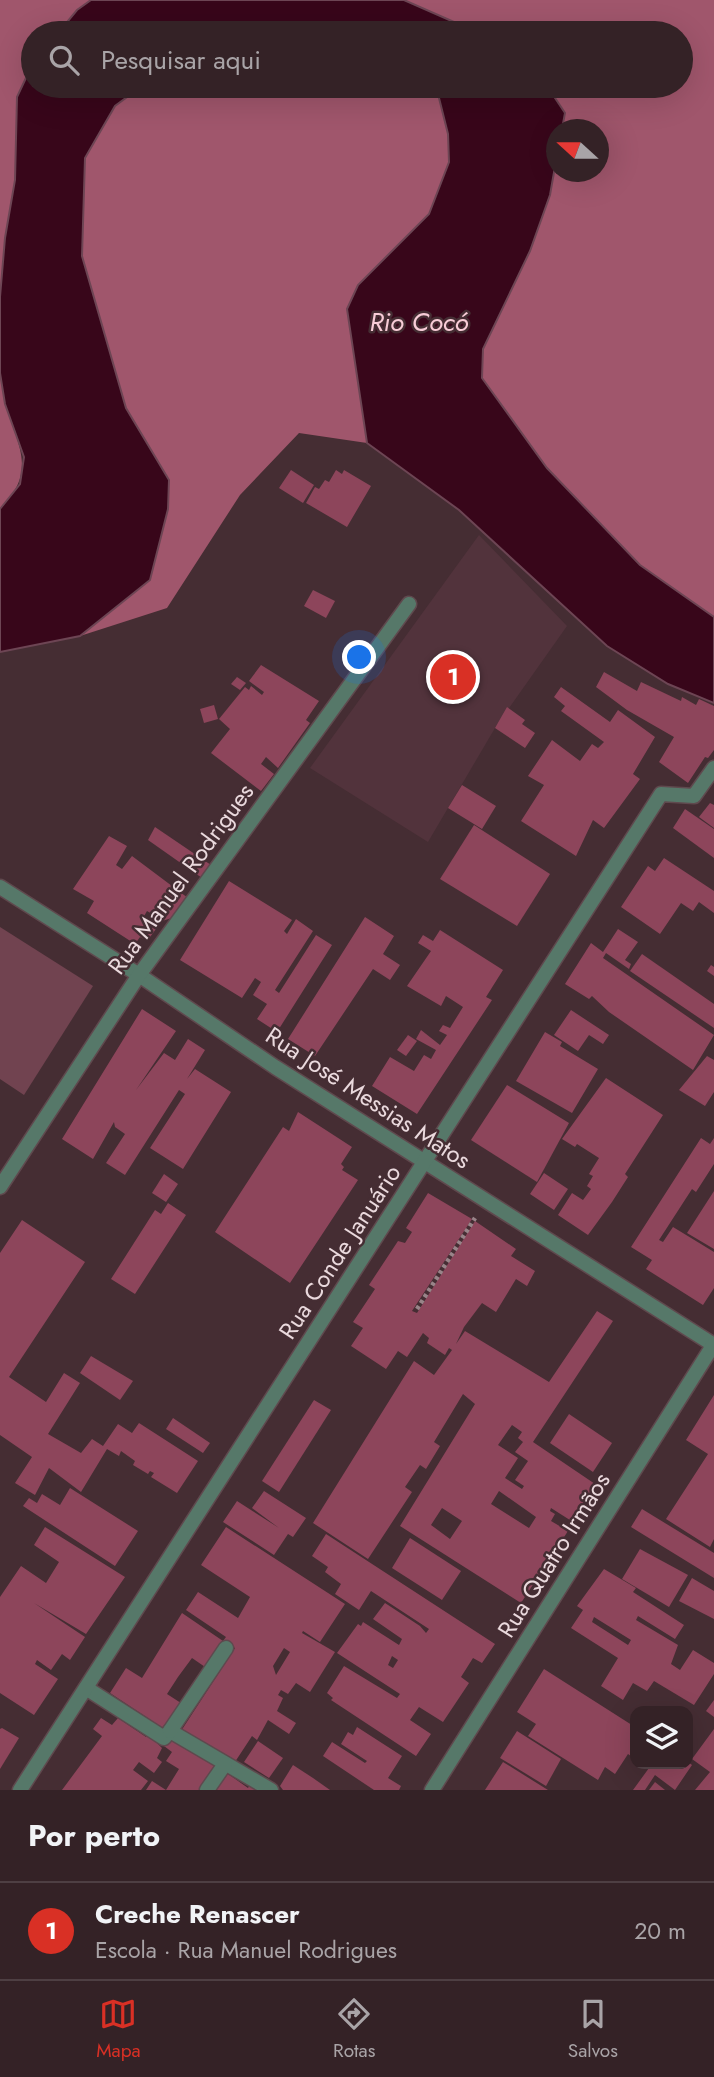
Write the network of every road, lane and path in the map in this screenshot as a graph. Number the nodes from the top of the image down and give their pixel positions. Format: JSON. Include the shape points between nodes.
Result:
{"nodes":[{"id":1,"x":409,"y":604,"type":"dead end"},
{"id":2,"x":714,"y":768,"type":"edge"},
{"id":3,"x":0,"y":887,"type":"edge"},
{"id":4,"x":139,"y":975,"type":"junction"},
{"id":5,"x":425,"y":1162,"type":"junction"},
{"id":6,"x":0,"y":1187,"type":"edge"},
{"id":7,"x":486,"y":1200,"type":"junction"},
{"id":8,"x":417,"y":1309,"type":"dead end"},
{"id":9,"x":714,"y":1344,"type":"edge"},
{"id":10,"x":226,"y":1648,"type":"dead end"},
{"id":11,"x":86,"y":1688,"type":"junction"},
{"id":12,"x":170,"y":1731,"type":"junction"},
{"id":13,"x":225,"y":1764,"type":"junction"},
{"id":14,"x":20,"y":1790,"type":"edge"},
{"id":15,"x":207,"y":1790,"type":"edge"},
{"id":16,"x":271,"y":1790,"type":"edge"},
{"id":17,"x":432,"y":1790,"type":"edge"}],
"edges":[{"from":1,"to":4,"type":"street","name":"Rua Manuel Rodrigues"},
{"from":2,"to":5,"type":"street","name":"Rua Conde Januário","via":[[694,796],[661,794]]},
{"from":3,"to":4,"type":"street","name":"Rua José Messias Matos"},
{"from":4,"to":5,"type":"street","name":"Rua José Messias Matos"},
{"from":4,"to":6,"type":"street","name":"Rua Manuel Rodrigues"},
{"from":5,"to":7,"type":"street","name":"Rua José Messias Matos"},
{"from":5,"to":11,"type":"street","name":"Rua Conde Januário"},
{"from":7,"to":8,"type":"path"},
{"from":7,"to":9,"type":"street","name":"Rua José Messias Matos"},
{"from":9,"to":17,"type":"street","name":"Rua Quatro Irmãos"},
{"from":10,"to":12,"type":"street"},
{"from":11,"to":12,"type":"street","via":[[164,1738]]},
{"from":11,"to":14,"type":"street","name":"Rua Conde Januário"},
{"from":12,"to":13,"type":"street"},
{"from":13,"to":15,"type":"street"},
{"from":13,"to":16,"type":"street"}]}
